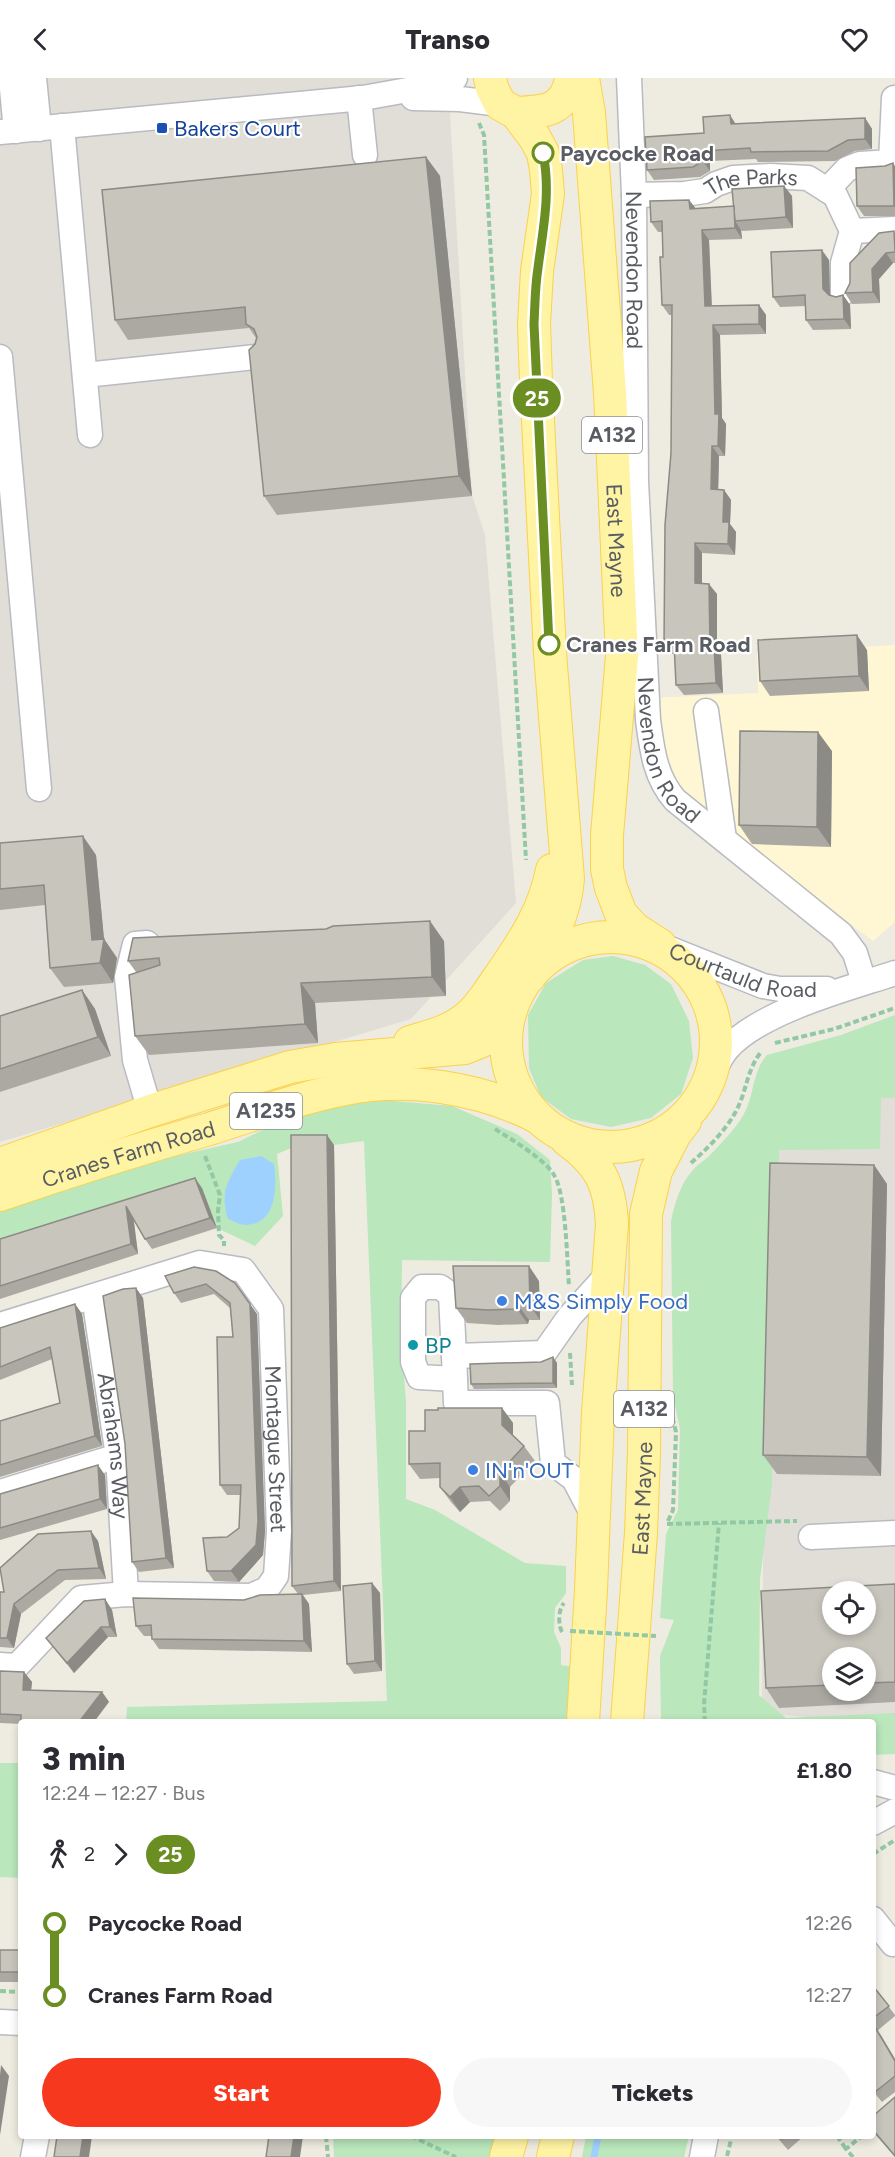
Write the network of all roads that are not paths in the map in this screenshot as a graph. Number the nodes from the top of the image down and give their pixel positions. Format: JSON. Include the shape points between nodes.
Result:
{"nodes":[{"id":1,"x":11,"y":78,"type":"edge"},
{"id":2,"x":34,"y":78,"type":"edge"},
{"id":3,"x":455,"y":78,"type":"edge"},
{"id":4,"x":571,"y":78,"type":"edge"},
{"id":5,"x":583,"y":78,"type":"edge"},
{"id":6,"x":629,"y":78,"type":"edge"},
{"id":7,"x":361,"y":98,"type":"junction"},
{"id":8,"x":894,"y":98,"type":"edge"},
{"id":9,"x":496,"y":104,"type":"edge"},
{"id":10,"x":29,"y":130,"type":"edge"},
{"id":11,"x":365,"y":155,"type":"dead end"},
{"id":12,"x":827,"y":190,"type":"junction"},
{"id":13,"x":634,"y":195,"type":"junction"},
{"id":14,"x":895,"y":229,"type":"edge"},
{"id":15,"x":852,"y":231,"type":"junction"},
{"id":16,"x":843,"y":293,"type":"edge"},
{"id":17,"x":0,"y":357,"type":"edge"},
{"id":18,"x":256,"y":357,"type":"edge"},
{"id":19,"x":85,"y":375,"type":"junction"},
{"id":20,"x":90,"y":435,"type":"dead end"},
{"id":21,"x":706,"y":711,"type":"dead end"},
{"id":22,"x":39,"y":789,"type":"dead end"},
{"id":23,"x":561,"y":795,"type":"junction"},
{"id":24,"x":724,"y":839,"type":"junction"},
{"id":25,"x":169,"y":942,"type":"edge"},
{"id":26,"x":660,"y":945,"type":"junction"},
{"id":27,"x":895,"y":973,"type":"edge"},
{"id":28,"x":530,"y":976,"type":"junction"},
{"id":29,"x":864,"y":982,"type":"junction"},
{"id":30,"x":512,"y":1008,"type":"junction"},
{"id":31,"x":336,"y":1059,"type":"junction"},
{"id":32,"x":711,"y":1077,"type":"junction"},
{"id":33,"x":695,"y":1108,"type":"junction"},
{"id":34,"x":150,"y":1111,"type":"junction"},
{"id":35,"x":535,"y":1116,"type":"junction"},
{"id":36,"x":561,"y":1136,"type":"junction"},
{"id":37,"x":0,"y":1164,"type":"edge"},
{"id":38,"x":0,"y":1195,"type":"edge"},
{"id":39,"x":610,"y":1272,"type":"junction"},
{"id":40,"x":94,"y":1297,"type":"junction"},
{"id":41,"x":0,"y":1325,"type":"edge"},
{"id":42,"x":118,"y":1456,"type":"junction"},
{"id":43,"x":0,"y":1492,"type":"edge"},
{"id":44,"x":594,"y":1517,"type":"junction"},
{"id":45,"x":806,"y":1529,"type":"road end"},
{"id":46,"x":895,"y":1533,"type":"edge"},
{"id":47,"x":126,"y":1594,"type":"junction"},
{"id":48,"x":645,"y":1641,"type":"junction"},
{"id":49,"x":0,"y":1665,"type":"edge"},
{"id":50,"x":583,"y":1719,"type":"edge"},
{"id":51,"x":628,"y":1719,"type":"edge"},
{"id":52,"x":637,"y":1719,"type":"edge"},
{"id":53,"x":876,"y":1783,"type":"edge"},
{"id":54,"x":895,"y":1788,"type":"edge"},
{"id":55,"x":876,"y":1923,"type":"edge"},
{"id":56,"x":894,"y":1944,"type":"edge"},
{"id":57,"x":0,"y":2022,"type":"edge"},
{"id":58,"x":18,"y":2024,"type":"edge"},
{"id":59,"x":36,"y":2139,"type":"edge"},
{"id":60,"x":511,"y":2139,"type":"edge"},
{"id":61,"x":557,"y":2139,"type":"edge"},
{"id":62,"x":705,"y":2139,"type":"edge"},
{"id":63,"x":33,"y":2157,"type":"edge"},
{"id":64,"x":506,"y":2157,"type":"edge"},
{"id":65,"x":553,"y":2157,"type":"edge"},
{"id":66,"x":702,"y":2157,"type":"edge"}],
"edges":[{"from":1,"to":10,"type":"street"},
{"from":2,"to":10,"type":"street"},
{"from":3,"to":7,"type":"street"},
{"from":4,"to":9,"type":"main road","via":[[564,98],[543,112]]},
{"from":5,"to":26,"type":"main road","name":"East Mayne","number":"A132","via":[[608,370],[622,656],[607,869],[621,914],[635,929]]},
{"from":6,"to":13,"type":"street","name":"Nevendon Road"},
{"from":7,"to":9,"type":"street","via":[[460,99]]},
{"from":7,"to":10,"type":"street"},
{"from":7,"to":11,"type":"street"},
{"from":8,"to":12,"type":"street","via":[[891,162],[847,169]]},
{"from":9,"to":23,"type":"main road","number":"A132","via":[[536,138],[546,170],[548,194],[534,324]]},
{"from":10,"to":19,"type":"street"},
{"from":12,"to":13,"type":"street","name":"The Parks","via":[[808,178],[770,176],[733,178],[705,191],[684,194]]},
{"from":12,"to":15,"type":"street","name":"The Parks","via":[[835,195]]},
{"from":13,"to":24,"type":"street","name":"Nevendon Road","via":[[636,480],[652,751],[665,788]]},
{"from":14,"to":15,"type":"street"},
{"from":15,"to":16,"type":"street","via":[[843,263]]},
{"from":17,"to":22,"type":"street"},
{"from":18,"to":19,"type":"street"},
{"from":19,"to":20,"type":"street"},
{"from":21,"to":24,"type":"street"},
{"from":23,"to":28,"type":"main road","number":"A132","via":[[567,892],[555,933]]},
{"from":23,"to":31,"type":"main road","via":[[552,868],[541,909],[526,938],[475,1010],[443,1032]]},
{"from":24,"to":29,"type":"street","name":"Nevendon Road","via":[[841,934],[855,953]]},
{"from":25,"to":34,"type":"street","via":[[135,944],[127,977],[135,1060]]},
{"from":26,"to":28,"type":"main road","number":"A132","via":[[630,935],[602,936],[550,955]]},
{"from":26,"to":29,"type":"street","name":"Courtauld Road","via":[[763,986],[825,989]]},
{"from":26,"to":32,"type":"main road","number":"A132","via":[[677,957],[700,990],[713,1030]]},
{"from":27,"to":29,"type":"street","name":"Courtauld Road"},
{"from":28,"to":30,"type":"main road","number":"A132"},
{"from":29,"to":32,"type":"street","name":"Courtauld Road","via":[[750,1030],[726,1050]]},
{"from":30,"to":31,"type":"main road","name":"Cranes Farm Road","number":"A1235","via":[[489,1038],[465,1048]]},
{"from":30,"to":35,"type":"main road","number":"A132","via":[[506,1050],[515,1086]]},
{"from":31,"to":34,"type":"main road","name":"Cranes Farm Road","number":"A1235","via":[[290,1067]]},
{"from":32,"to":33,"type":"main road","number":"A132"},
{"from":33,"to":36,"type":"main road","number":"A132","via":[[662,1134],[631,1145],[602,1147]]},
{"from":33,"to":48,"type":"main road","name":"East Mayne","number":"A132","via":[[664,1154],[646,1214]]},
{"from":34,"to":37,"type":"main road","name":"Cranes Farm Road","number":"A1235"},
{"from":35,"to":36,"type":"main road","number":"A132"},
{"from":35,"to":38,"type":"main road","name":"Cranes Farm Road","number":"A1235","via":[[495,1099],[435,1087],[386,1084],[345,1089],[116,1156]]},
{"from":36,"to":39,"type":"main road","name":"East Mayne","number":"A132","via":[[588,1157],[604,1182],[611,1212]]},
{"from":39,"to":44,"type":"main road","name":"East Mayne","number":"A132"},
{"from":39,"to":44,"type":"street","via":[[570,1316],[544,1358],[455,1368],[456,1403],[546,1395],[553,1462],[574,1479]]},
{"from":40,"to":41,"type":"street","name":"Montague Street"},
{"from":40,"to":42,"type":"street","name":"Abrahams Way"},
{"from":40,"to":47,"type":"street","name":"Montague Street","via":[[200,1263],[243,1270],[271,1309],[279,1531],[276,1576],[267,1589],[251,1596]]},
{"from":42,"to":43,"type":"street"},
{"from":42,"to":47,"type":"street","name":"Abrahams Way"},
{"from":44,"to":50,"type":"main road","name":"East Mayne","number":"A132"},
{"from":45,"to":46,"type":"street"},
{"from":47,"to":49,"type":"street","name":"Montague Street","via":[[81,1598],[17,1666]]},
{"from":48,"to":51,"type":"main road","name":"East Mayne","number":"A132"},
{"from":48,"to":52,"type":"street","via":[[635,1705]]},
{"from":53,"to":54,"type":"street"},
{"from":55,"to":56,"type":"street"},
{"from":57,"to":58,"type":"street"},
{"from":59,"to":63,"type":"street"},
{"from":60,"to":64,"type":"main road"},
{"from":61,"to":65,"type":"main road"},
{"from":62,"to":66,"type":"street"}]}
